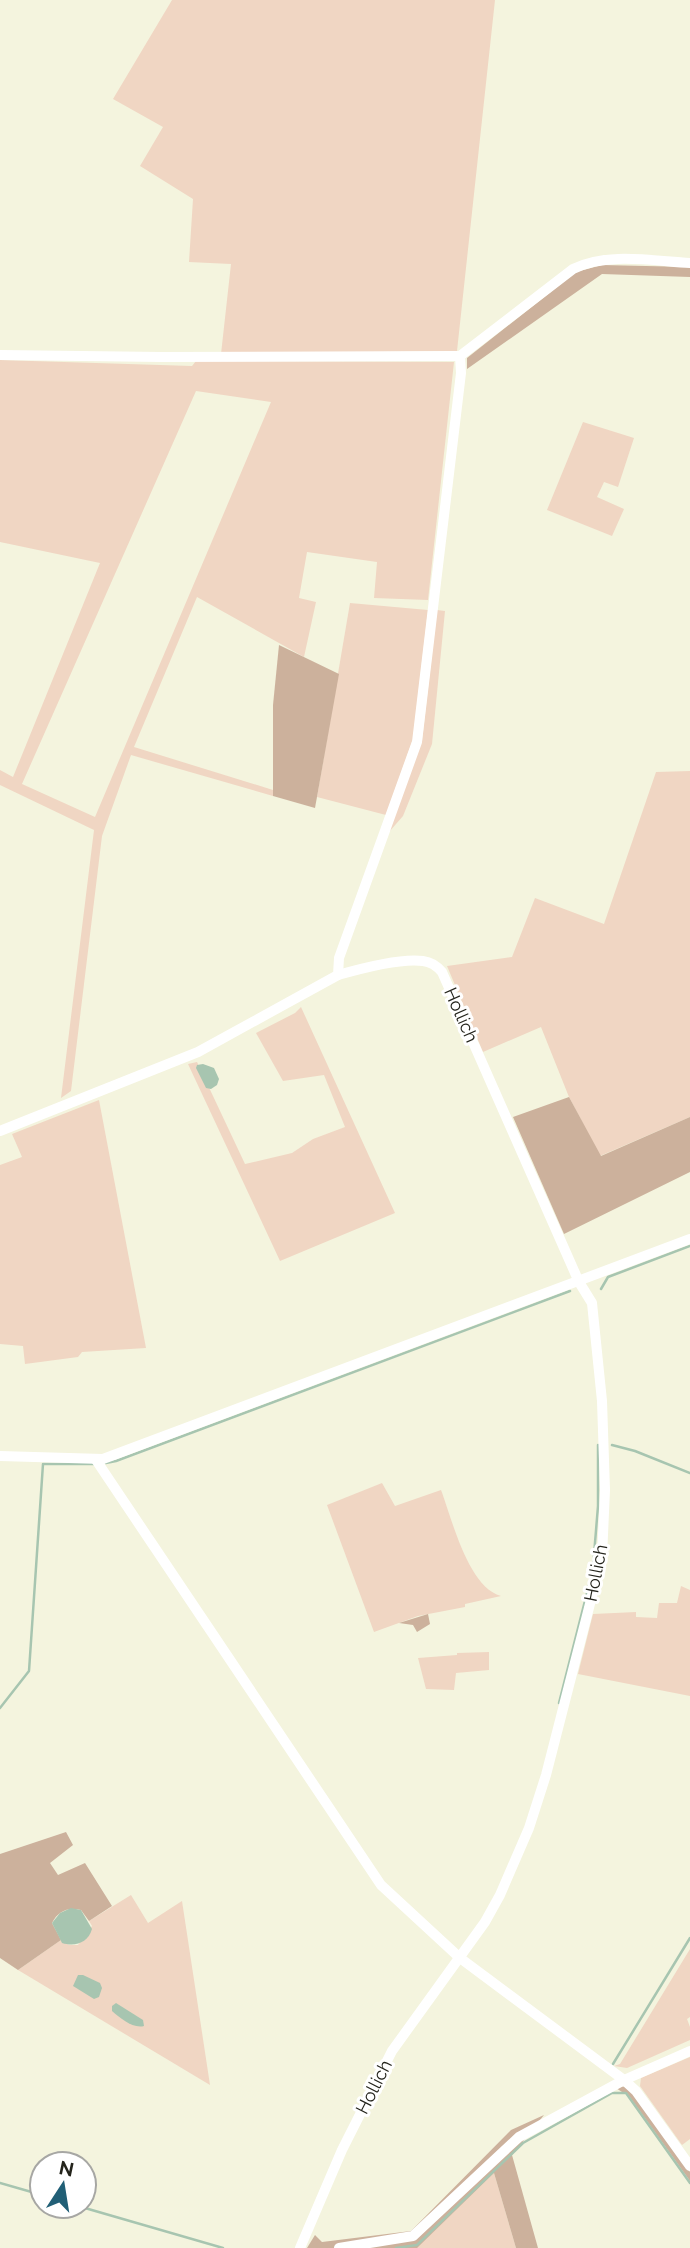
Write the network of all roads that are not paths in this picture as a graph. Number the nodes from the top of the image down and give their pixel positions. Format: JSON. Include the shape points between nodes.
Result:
{"nodes":[{"id":1,"x":690,"y":263,"type":"edge"},
{"id":2,"x":0,"y":355,"type":"edge"},
{"id":3,"x":460,"y":356,"type":"junction"},
{"id":4,"x":338,"y":975,"type":"junction"},
{"id":5,"x":0,"y":1132,"type":"edge"},
{"id":6,"x":690,"y":1239,"type":"edge"},
{"id":7,"x":579,"y":1282,"type":"junction"},
{"id":8,"x":0,"y":1456,"type":"edge"},
{"id":9,"x":96,"y":1460,"type":"junction"},
{"id":10,"x":460,"y":1958,"type":"junction"},
{"id":11,"x":690,"y":2051,"type":"edge"},
{"id":12,"x":624,"y":2080,"type":"junction"},
{"id":13,"x":690,"y":2166,"type":"edge"},
{"id":14,"x":300,"y":2248,"type":"edge"},
{"id":15,"x":339,"y":2248,"type":"edge"}],
"edges":[{"from":1,"to":3,"type":"street","via":[[585,263]]},
{"from":2,"to":3,"type":"street"},
{"from":3,"to":4,"type":"street","via":[[417,742],[339,958]]},
{"from":4,"to":5,"type":"street","name":"Hollich","via":[[198,1052]]},
{"from":4,"to":7,"type":"street","name":"Hollich","via":[[419,961],[439,967]]},
{"from":6,"to":7,"type":"street"},
{"from":7,"to":9,"type":"street"},
{"from":7,"to":10,"type":"street","name":"Hollich","via":[[592,1303],[602,1401],[602,1557],[529,1828],[500,1895]]},
{"from":8,"to":9,"type":"street"},
{"from":9,"to":10,"type":"street","via":[[381,1885]]},
{"from":10,"to":12,"type":"street"},
{"from":10,"to":14,"type":"street","name":"Hollich","via":[[392,2051]]},
{"from":11,"to":12,"type":"street"},
{"from":12,"to":13,"type":"street"},
{"from":12,"to":15,"type":"street","via":[[519,2137],[413,2236]]}]}
